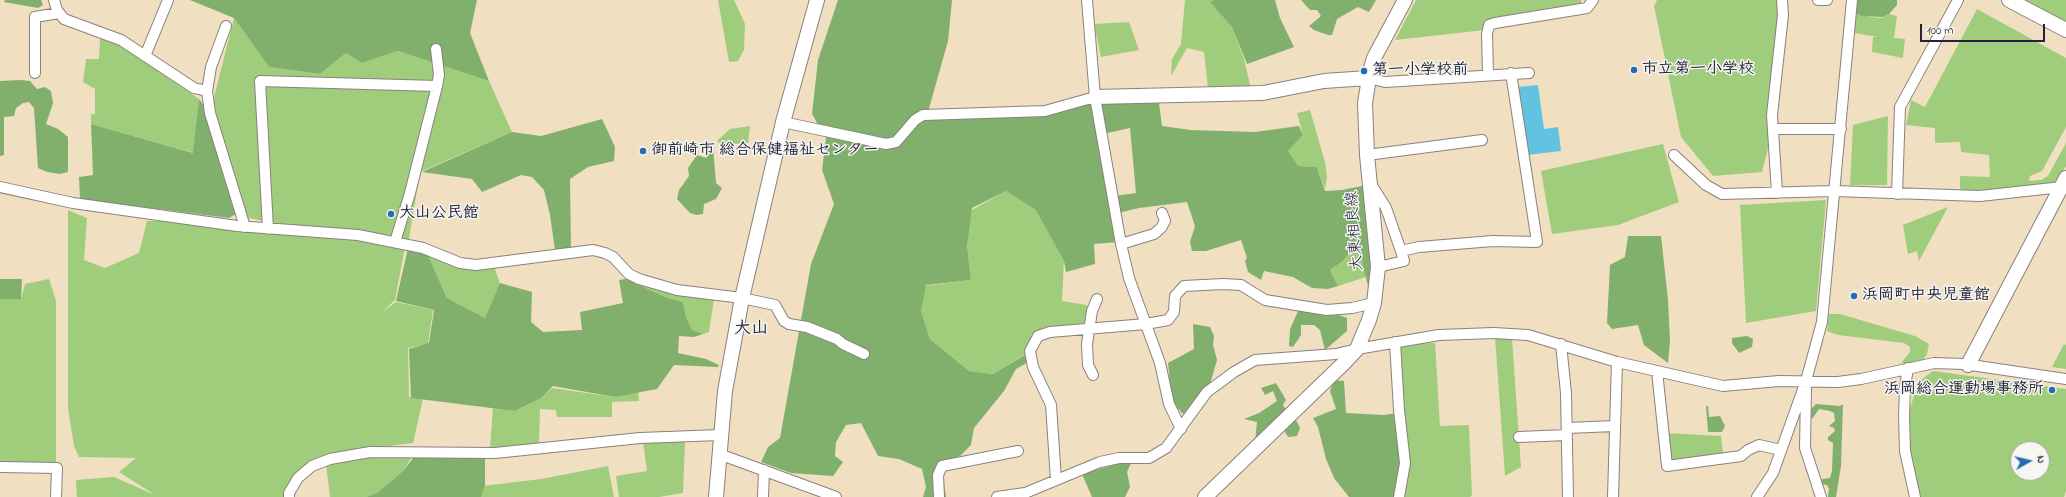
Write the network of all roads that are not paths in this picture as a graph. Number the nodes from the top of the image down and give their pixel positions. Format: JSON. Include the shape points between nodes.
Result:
{"nodes":[{"id":1,"x":54,"y":0,"type":"edge"},
{"id":2,"x":168,"y":0,"type":"edge"},
{"id":3,"x":817,"y":0,"type":"edge"},
{"id":4,"x":1087,"y":0,"type":"edge"},
{"id":5,"x":1405,"y":0,"type":"edge"},
{"id":6,"x":1593,"y":0,"type":"edge"},
{"id":7,"x":1782,"y":0,"type":"edge"},
{"id":8,"x":1818,"y":0,"type":"edge"},
{"id":9,"x":1827,"y":0,"type":"edge"},
{"id":10,"x":1852,"y":0,"type":"edge"},
{"id":11,"x":1958,"y":0,"type":"edge"},
{"id":12,"x":2010,"y":0,"type":"edge"},
{"id":13,"x":59,"y":13,"type":"junction"},
{"id":14,"x":226,"y":26,"type":"dead end"},
{"id":15,"x":2066,"y":30,"type":"edge"},
{"id":16,"x":436,"y":49,"type":"dead end"},
{"id":17,"x":145,"y":56,"type":"junction"},
{"id":18,"x":1511,"y":73,"type":"junction"},
{"id":19,"x":1529,"y":73,"type":"dead end"},
{"id":20,"x":35,"y":74,"type":"dead end"},
{"id":21,"x":1488,"y":75,"type":"junction"},
{"id":22,"x":1368,"y":78,"type":"junction"},
{"id":23,"x":437,"y":86,"type":"junction"},
{"id":24,"x":207,"y":91,"type":"junction"},
{"id":25,"x":1095,"y":96,"type":"junction"},
{"id":26,"x":783,"y":122,"type":"junction"},
{"id":27,"x":1773,"y":129,"type":"junction"},
{"id":28,"x":1841,"y":129,"type":"junction"},
{"id":29,"x":1482,"y":140,"type":"dead end"},
{"id":30,"x":1367,"y":155,"type":"junction"},
{"id":31,"x":1674,"y":155,"type":"dead end"},
{"id":32,"x":1369,"y":181,"type":"junction"},
{"id":33,"x":2064,"y":183,"type":"edge"},
{"id":34,"x":0,"y":187,"type":"edge"},
{"id":35,"x":1834,"y":192,"type":"junction"},
{"id":36,"x":1777,"y":193,"type":"junction"},
{"id":37,"x":1897,"y":194,"type":"junction"},
{"id":38,"x":1162,"y":213,"type":"dead end"},
{"id":39,"x":245,"y":227,"type":"junction"},
{"id":40,"x":268,"y":229,"type":"junction"},
{"id":41,"x":395,"y":242,"type":"junction"},
{"id":42,"x":1121,"y":244,"type":"junction"},
{"id":43,"x":1401,"y":251,"type":"junction"},
{"id":44,"x":1378,"y":267,"type":"junction"},
{"id":45,"x":742,"y":298,"type":"junction"},
{"id":46,"x":1097,"y":299,"type":"dead end"},
{"id":47,"x":1374,"y":303,"type":"junction"},
{"id":48,"x":1146,"y":324,"type":"junction"},
{"id":49,"x":1090,"y":329,"type":"junction"},
{"id":50,"x":1395,"y":342,"type":"junction"},
{"id":51,"x":1561,"y":344,"type":"junction"},
{"id":52,"x":1357,"y":349,"type":"junction"},
{"id":53,"x":864,"y":354,"type":"dead end"},
{"id":54,"x":1617,"y":362,"type":"junction"},
{"id":55,"x":1968,"y":365,"type":"junction"},
{"id":56,"x":1908,"y":368,"type":"junction"},
{"id":57,"x":1657,"y":371,"type":"junction"},
{"id":58,"x":1093,"y":374,"type":"dead end"},
{"id":59,"x":2066,"y":379,"type":"edge"},
{"id":60,"x":1806,"y":381,"type":"junction"},
{"id":61,"x":1615,"y":426,"type":"junction"},
{"id":62,"x":1181,"y":429,"type":"junction"},
{"id":63,"x":1567,"y":431,"type":"junction"},
{"id":64,"x":720,"y":436,"type":"junction"},
{"id":65,"x":1519,"y":437,"type":"dead end"},
{"id":66,"x":1782,"y":450,"type":"junction"},
{"id":67,"x":1018,"y":451,"type":"dead end"},
{"id":68,"x":719,"y":454,"type":"junction"},
{"id":69,"x":0,"y":468,"type":"edge"},
{"id":70,"x":764,"y":470,"type":"junction"},
{"id":71,"x":1056,"y":480,"type":"junction"},
{"id":72,"x":56,"y":497,"type":"edge"},
{"id":73,"x":289,"y":497,"type":"edge"},
{"id":74,"x":716,"y":497,"type":"edge"},
{"id":75,"x":763,"y":497,"type":"edge"},
{"id":76,"x":836,"y":497,"type":"edge"},
{"id":77,"x":939,"y":497,"type":"edge"},
{"id":78,"x":997,"y":497,"type":"edge"},
{"id":79,"x":1205,"y":497,"type":"edge"},
{"id":80,"x":1399,"y":497,"type":"edge"},
{"id":81,"x":1568,"y":497,"type":"edge"},
{"id":82,"x":1613,"y":497,"type":"edge"},
{"id":83,"x":1757,"y":497,"type":"edge"},
{"id":84,"x":1821,"y":497,"type":"edge"},
{"id":85,"x":1914,"y":497,"type":"edge"}],
"edges":[{"from":1,"to":13,"type":"street"},
{"from":2,"to":17,"type":"street"},
{"from":3,"to":26,"type":"street"},
{"from":4,"to":25,"type":"street"},
{"from":5,"to":22,"type":"street","name":"大東相良線","via":[[1374,58]]},
{"from":6,"to":21,"type":"street","via":[[1587,8],[1489,25]]},
{"from":7,"to":27,"type":"street","via":[[1783,15],[1772,115]]},
{"from":8,"to":9,"type":"street"},
{"from":10,"to":28,"type":"street"},
{"from":11,"to":37,"type":"street","via":[[1900,107]]},
{"from":12,"to":15,"type":"street"},
{"from":13,"to":17,"type":"street","via":[[64,19],[121,40]]},
{"from":13,"to":20,"type":"street","via":[[35,17]]},
{"from":14,"to":24,"type":"street","via":[[211,67]]},
{"from":16,"to":23,"type":"street","via":[[439,75]]},
{"from":17,"to":24,"type":"street","via":[[194,88]]},
{"from":18,"to":19,"type":"street"},
{"from":18,"to":21,"type":"street"},
{"from":18,"to":43,"type":"street","via":[[1537,242],[1493,241],[1419,247]]},
{"from":21,"to":22,"type":"street","via":[[1385,82]]},
{"from":22,"to":25,"type":"street","via":[[1324,81],[1263,93]]},
{"from":22,"to":30,"type":"street","name":"大東相良線","via":[[1365,103]]},
{"from":23,"to":40,"type":"street","via":[[260,81]]},
{"from":23,"to":41,"type":"street","via":[[410,194]]},
{"from":24,"to":39,"type":"street","via":[[210,113]]},
{"from":25,"to":26,"type":"street","via":[[1045,111],[923,115],[915,120],[896,142],[886,144]]},
{"from":25,"to":42,"type":"street"},
{"from":26,"to":45,"type":"street"},
{"from":27,"to":28,"type":"street"},
{"from":27,"to":36,"type":"street"},
{"from":28,"to":35,"type":"street"},
{"from":29,"to":30,"type":"street"},
{"from":30,"to":32,"type":"street","name":"大東相良線"},
{"from":31,"to":36,"type":"street","via":[[1706,185],[1722,194]]},
{"from":32,"to":43,"type":"street","via":[[1386,208]]},
{"from":32,"to":44,"type":"street","name":"大東相良線"},
{"from":33,"to":37,"type":"street","via":[[1980,196]]},
{"from":33,"to":55,"type":"street"},
{"from":34,"to":39,"type":"street","via":[[80,204]]},
{"from":35,"to":36,"type":"street"},
{"from":35,"to":37,"type":"street"},
{"from":35,"to":60,"type":"street","via":[[1822,322]]},
{"from":38,"to":42,"type":"street","via":[[1165,221],[1154,234]]},
{"from":39,"to":40,"type":"street"},
{"from":40,"to":41,"type":"street","via":[[358,235]]},
{"from":41,"to":45,"type":"street","via":[[423,248],[460,263],[476,265],[592,250],[613,257],[629,274],[639,279],[676,290]]},
{"from":42,"to":48,"type":"street","via":[[1129,278]]},
{"from":43,"to":44,"type":"street","via":[[1404,261]]},
{"from":44,"to":47,"type":"street","name":"大東相良線"},
{"from":45,"to":53,"type":"street","via":[[774,306],[789,324],[807,327],[837,339]]},
{"from":45,"to":64,"type":"street","via":[[725,391]]},
{"from":46,"to":49,"type":"street","via":[[1092,311]]},
{"from":47,"to":48,"type":"street","via":[[1327,310],[1265,300],[1241,285],[1184,286],[1175,296],[1174,312],[1168,320]]},
{"from":47,"to":52,"type":"street","name":"大東相良線"},
{"from":48,"to":49,"type":"street"},
{"from":48,"to":62,"type":"street","via":[[1160,363],[1170,404]]},
{"from":49,"to":58,"type":"street","via":[[1087,344],[1088,365]]},
{"from":49,"to":71,"type":"street","via":[[1050,332],[1038,336],[1030,351],[1034,367],[1051,405]]},
{"from":50,"to":51,"type":"street","via":[[1439,335],[1494,333],[1528,335]]},
{"from":50,"to":52,"type":"street"},
{"from":50,"to":80,"type":"street","via":[[1405,463]]},
{"from":51,"to":54,"type":"street"},
{"from":51,"to":63,"type":"street"},
{"from":52,"to":62,"type":"street","via":[[1336,354],[1255,360],[1207,392]]},
{"from":52,"to":79,"type":"street","name":"大東相良線"},
{"from":54,"to":57,"type":"street"},
{"from":54,"to":61,"type":"street"},
{"from":55,"to":56,"type":"street","via":[[1934,363]]},
{"from":55,"to":59,"type":"street"},
{"from":56,"to":60,"type":"street","via":[[1838,382]]},
{"from":56,"to":85,"type":"street","via":[[1905,387],[1905,451]]},
{"from":57,"to":60,"type":"street","via":[[1723,386]]},
{"from":57,"to":66,"type":"street","via":[[1667,466],[1741,456],[1759,445]]},
{"from":60,"to":66,"type":"street"},
{"from":60,"to":84,"type":"street","via":[[1805,448]]},
{"from":61,"to":63,"type":"street"},
{"from":61,"to":82,"type":"street"},
{"from":62,"to":71,"type":"street","via":[[1166,448],[1149,458],[1119,458],[1100,462]]},
{"from":63,"to":65,"type":"street"},
{"from":63,"to":81,"type":"street"},
{"from":64,"to":68,"type":"street"},
{"from":64,"to":73,"type":"street","via":[[640,438],[495,453],[370,452],[330,459],[312,466],[298,478]]},
{"from":66,"to":83,"type":"street","via":[[1773,473]]},
{"from":67,"to":77,"type":"street","via":[[942,466],[938,475]]},
{"from":68,"to":70,"type":"street"},
{"from":68,"to":74,"type":"street"},
{"from":69,"to":72,"type":"street","via":[[57,468]]},
{"from":70,"to":75,"type":"street"},
{"from":70,"to":76,"type":"street"},
{"from":71,"to":78,"type":"street","via":[[1025,493]]}]}
